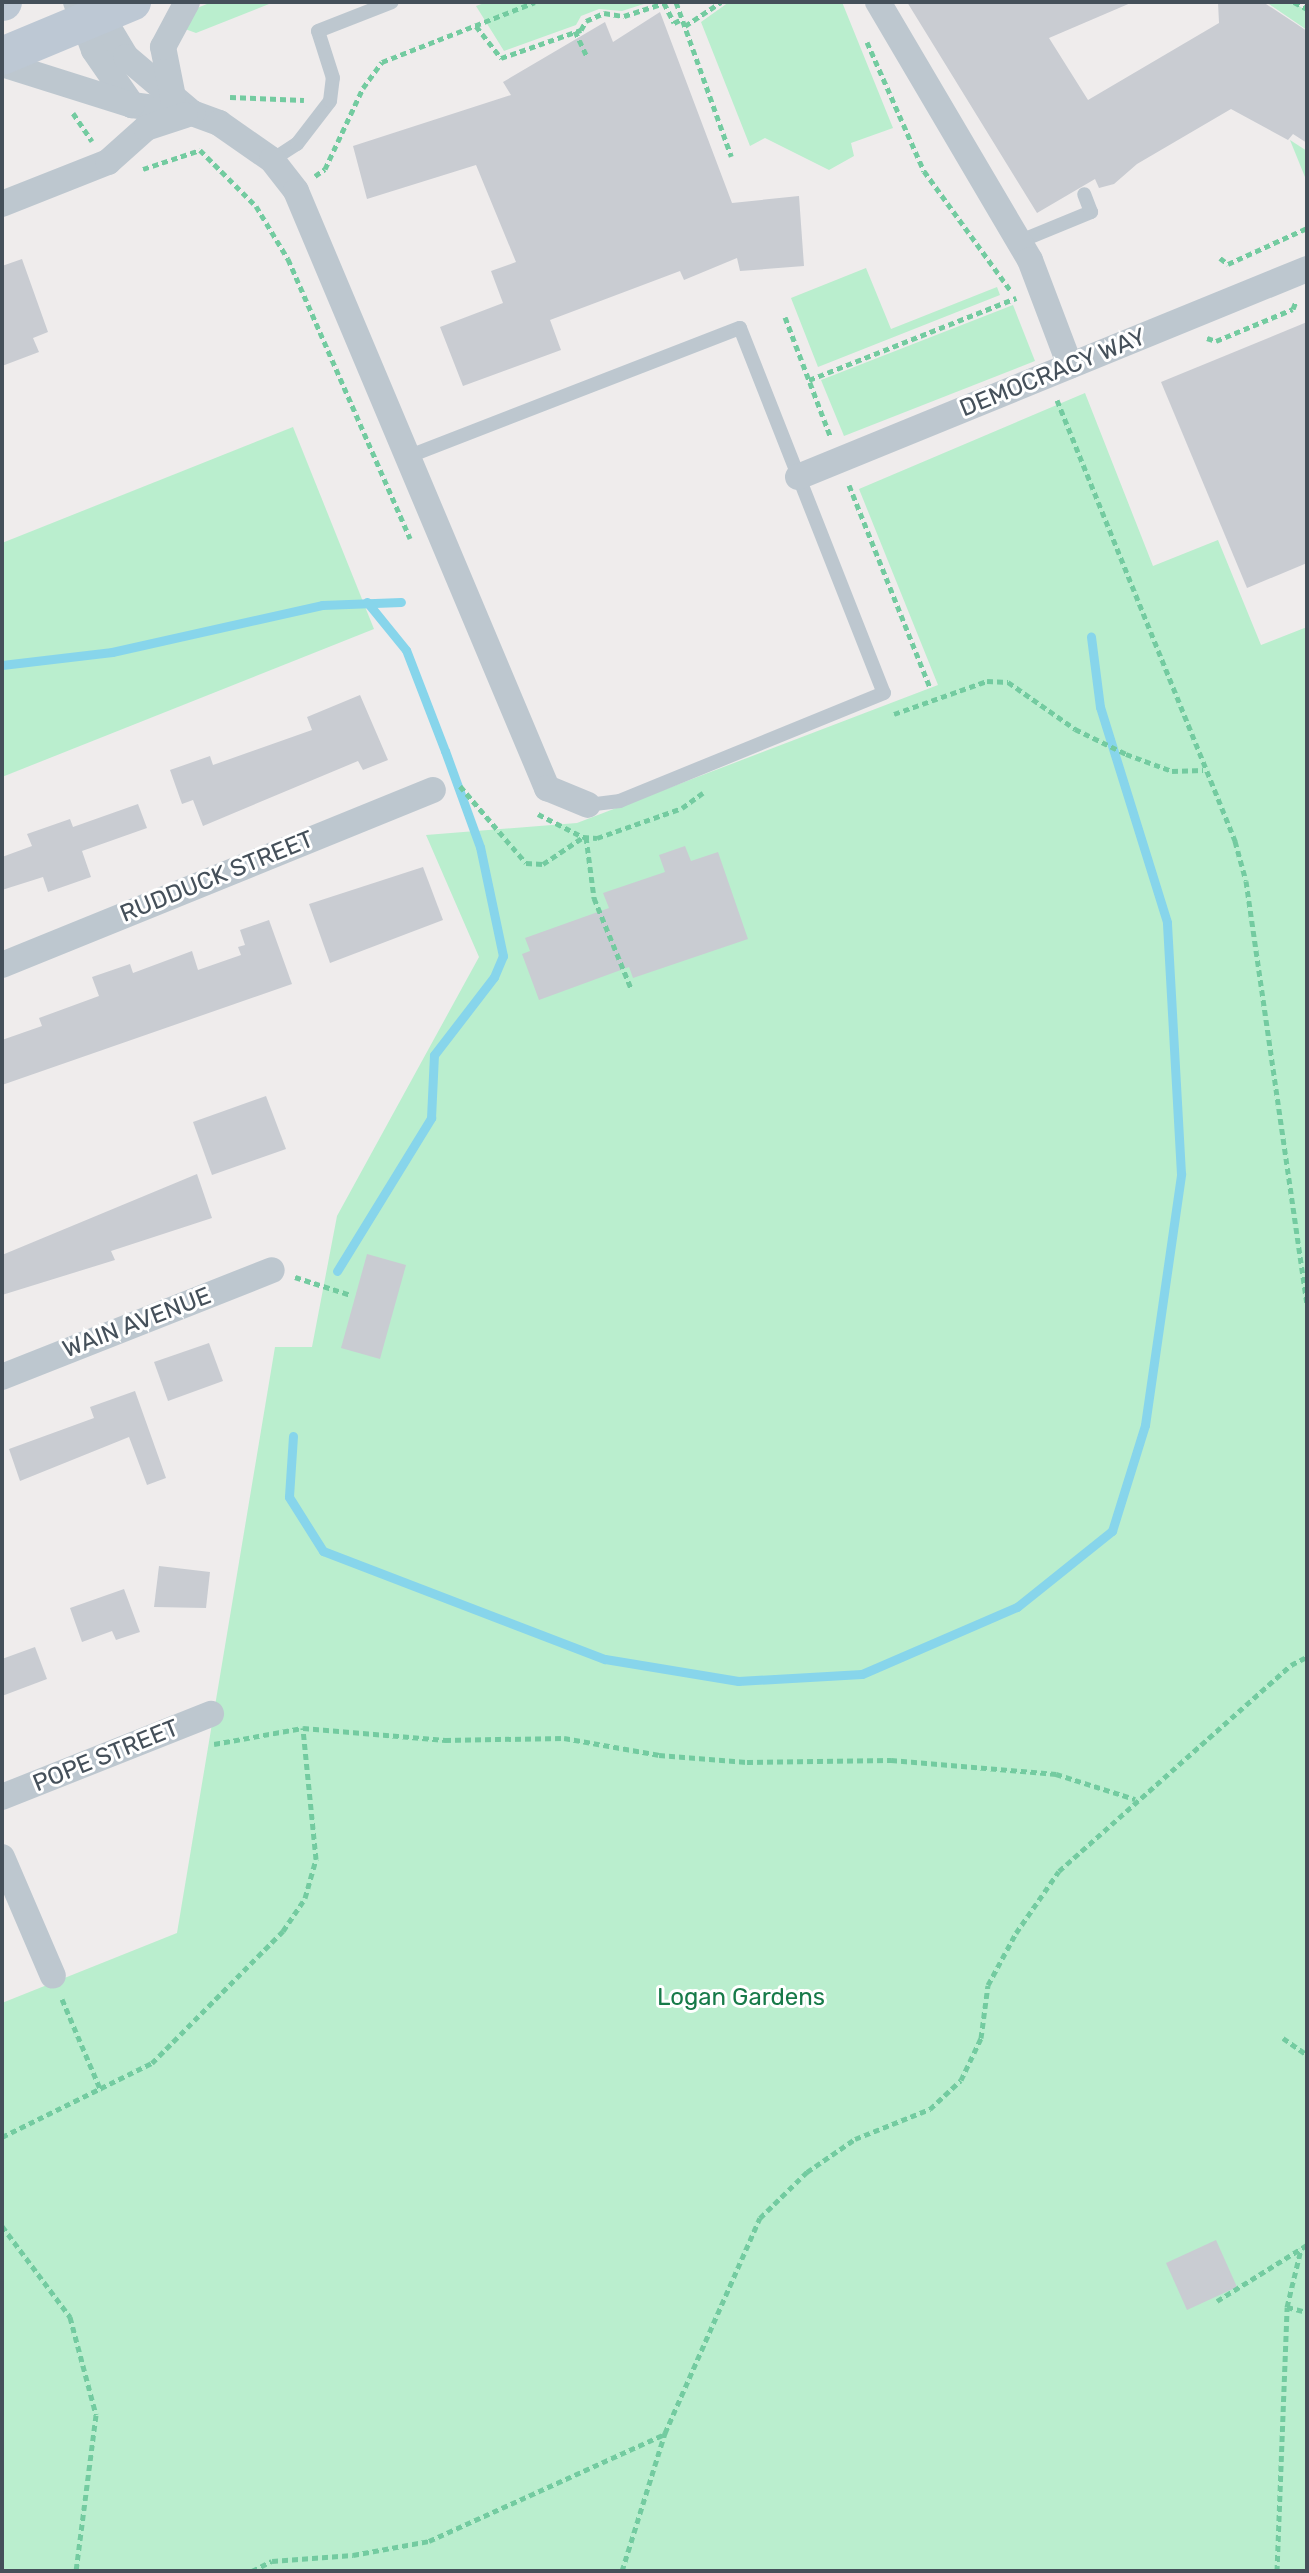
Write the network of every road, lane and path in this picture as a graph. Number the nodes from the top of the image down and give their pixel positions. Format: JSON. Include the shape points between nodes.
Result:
{"nodes":[{"id":1,"x":187,"y":2,"type":"edge"},
{"id":2,"x":392,"y":2,"type":"edge"},
{"id":3,"x":535,"y":2,"type":"edge"},
{"id":4,"x":676,"y":2,"type":"edge"},
{"id":5,"x":721,"y":2,"type":"edge"},
{"id":6,"x":878,"y":2,"type":"edge"},
{"id":7,"x":1294,"y":2,"type":"edge"},
{"id":8,"x":97,"y":9,"type":"edge"},
{"id":9,"x":1307,"y":9,"type":"edge"},
{"id":10,"x":683,"y":23,"type":"junction"},
{"id":11,"x":476,"y":26,"type":"junction"},
{"id":12,"x":862,"y":30,"type":"dead end"},
{"id":13,"x":575,"y":31,"type":"junction"},
{"id":14,"x":2,"y":56,"type":"edge"},
{"id":15,"x":587,"y":57,"type":"dead end"},
{"id":16,"x":2,"y":64,"type":"edge"},
{"id":17,"x":54,"y":77,"type":"junction"},
{"id":18,"x":219,"y":97,"type":"dead end"},
{"id":19,"x":330,"y":101,"type":"junction"},
{"id":20,"x":132,"y":105,"type":"junction"},
{"id":21,"x":182,"y":105,"type":"junction"},
{"id":22,"x":353,"y":114,"type":"junction"},
{"id":23,"x":731,"y":156,"type":"dead end"},
{"id":24,"x":272,"y":160,"type":"junction"},
{"id":25,"x":108,"y":162,"type":"junction"},
{"id":26,"x":296,"y":191,"type":"junction"},
{"id":27,"x":1084,"y":194,"type":"dead end"},
{"id":28,"x":2,"y":204,"type":"edge"},
{"id":29,"x":1307,"y":228,"type":"edge"},
{"id":30,"x":1018,"y":242,"type":"junction"},
{"id":31,"x":1220,"y":258,"type":"dead end"},
{"id":32,"x":1307,"y":269,"type":"edge"},
{"id":33,"x":1016,"y":298,"type":"junction"},
{"id":34,"x":1021,"y":310,"type":"dead end"},
{"id":35,"x":785,"y":317,"type":"dead end"},
{"id":36,"x":1059,"y":370,"type":"junction"},
{"id":37,"x":809,"y":380,"type":"junction"},
{"id":38,"x":407,"y":457,"type":"junction"},
{"id":39,"x":839,"y":460,"type":"junction"},
{"id":40,"x":798,"y":477,"type":"junction"},
{"id":41,"x":416,"y":550,"type":"dead end"},
{"id":42,"x":930,"y":688,"type":"dead end"},
{"id":43,"x":886,"y":717,"type":"dead end"},
{"id":44,"x":1203,"y":770,"type":"junction"},
{"id":45,"x":446,"y":787,"type":"joint"},
{"id":46,"x":713,"y":789,"type":"dead end"},
{"id":47,"x":588,"y":805,"type":"joint"},
{"id":48,"x":535,"y":809,"type":"dead end"},
{"id":49,"x":584,"y":837,"type":"junction"},
{"id":50,"x":2,"y":965,"type":"edge"},
{"id":51,"x":631,"y":988,"type":"dead end"},
{"id":52,"x":272,"y":1270,"type":"dead end"},
{"id":53,"x":322,"y":1286,"type":"dead end"},
{"id":54,"x":351,"y":1295,"type":"dead end"},
{"id":55,"x":1307,"y":1306,"type":"edge"},
{"id":56,"x":2,"y":1377,"type":"edge"},
{"id":57,"x":1307,"y":1657,"type":"edge"},
{"id":58,"x":200,"y":1718,"type":"joint"},
{"id":59,"x":303,"y":1728,"type":"junction"},
{"id":60,"x":2,"y":1797,"type":"edge"},
{"id":61,"x":1136,"y":1799,"type":"junction"},
{"id":62,"x":2,"y":1857,"type":"edge"},
{"id":63,"x":53,"y":1976,"type":"joint"},
{"id":64,"x":1283,"y":2038,"type":"dead end"},
{"id":65,"x":1307,"y":2055,"type":"edge"},
{"id":66,"x":101,"y":2091,"type":"junction"},
{"id":67,"x":2,"y":2137,"type":"edge"},
{"id":68,"x":2,"y":2226,"type":"edge"},
{"id":69,"x":1304,"y":2247,"type":"edge"},
{"id":70,"x":1217,"y":2301,"type":"dead end"},
{"id":71,"x":1287,"y":2307,"type":"junction"},
{"id":72,"x":1307,"y":2312,"type":"edge"},
{"id":73,"x":665,"y":2433,"type":"junction"},
{"id":74,"x":76,"y":2571,"type":"edge"},
{"id":75,"x":252,"y":2571,"type":"edge"},
{"id":76,"x":622,"y":2571,"type":"edge"},
{"id":77,"x":1277,"y":2571,"type":"edge"}],
"edges":[{"from":1,"to":21,"type":"street","via":[[163,47]]},
{"from":2,"to":19,"type":"lane","via":[[318,31],[333,78]]},
{"from":3,"to":11,"type":"path"},
{"from":4,"to":10,"type":"path"},
{"from":5,"to":10,"type":"path"},
{"from":6,"to":30,"type":"street"},
{"from":7,"to":9,"type":"path"},
{"from":8,"to":14,"type":"main road"},
{"from":8,"to":20,"type":"street"},
{"from":8,"to":21,"type":"street","via":[[126,57]]},
{"from":10,"to":13,"type":"path","via":[[674,23],[664,3],[624,16],[604,13]]},
{"from":10,"to":23,"type":"path"},
{"from":11,"to":13,"type":"path","via":[[501,58]]},
{"from":11,"to":22,"type":"path","via":[[382,62],[371,73]]},
{"from":12,"to":33,"type":"path","via":[[924,171]]},
{"from":13,"to":15,"type":"path"},
{"from":16,"to":17,"type":"street"},
{"from":17,"to":20,"type":"street"},
{"from":17,"to":25,"type":"path","via":[[50,93],[66,104]]},
{"from":18,"to":19,"type":"path"},
{"from":19,"to":22,"type":"path"},
{"from":19,"to":24,"type":"lane","via":[[297,144]]},
{"from":20,"to":21,"type":"street"},
{"from":21,"to":24,"type":"street","via":[[245,137]]},
{"from":21,"to":25,"type":"street"},
{"from":22,"to":26,"type":"path","via":[[325,169]]},
{"from":24,"to":26,"type":"street"},
{"from":25,"to":28,"type":"street"},
{"from":25,"to":41,"type":"path","via":[[124,175],[200,150],[256,206],[288,259],[372,460]]},
{"from":26,"to":38,"type":"street"},
{"from":27,"to":30,"type":"lane","via":[[1091,212]]},
{"from":29,"to":31,"type":"path","via":[[1228,264]]},
{"from":30,"to":36,"type":"street"},
{"from":32,"to":36,"type":"street","name":"DEMOCRACY WAY"},
{"from":33,"to":34,"type":"path"},
{"from":33,"to":37,"type":"path"},
{"from":35,"to":37,"type":"path"},
{"from":36,"to":39,"type":"street","name":"DEMOCRACY WAY"},
{"from":36,"to":44,"type":"path"},
{"from":37,"to":39,"type":"path"},
{"from":38,"to":40,"type":"lane","via":[[740,328]]},
{"from":38,"to":47,"type":"street","via":[[547,788]]},
{"from":39,"to":40,"type":"street","name":"DEMOCRACY WAY"},
{"from":39,"to":42,"type":"path"},
{"from":40,"to":47,"type":"lane","via":[[884,693],[620,801]]},
{"from":43,"to":44,"type":"path","via":[[987,681],[1008,682],[1075,729],[1126,754],[1172,771]]},
{"from":44,"to":55,"type":"path","via":[[1235,841],[1246,881]]},
{"from":45,"to":49,"type":"path","via":[[481,805],[526,863],[543,864]]},
{"from":45,"to":50,"type":"street","name":"RUDDUCK STREET"},
{"from":46,"to":49,"type":"path","via":[[632,829]]},
{"from":48,"to":49,"type":"path","via":[[542,819]]},
{"from":49,"to":51,"type":"path","via":[[594,898]]},
{"from":52,"to":56,"type":"street","name":"WAIN AVENUE"},
{"from":53,"to":54,"type":"path"},
{"from":57,"to":61,"type":"path"},
{"from":58,"to":59,"type":"path","via":[[199,1747]]},
{"from":58,"to":60,"type":"street","name":"POPE STREET"},
{"from":59,"to":61,"type":"path","via":[[445,1740],[564,1738],[659,1755],[747,1762],[906,1761],[1056,1774]]},
{"from":59,"to":66,"type":"path","via":[[316,1859],[305,1898],[283,1931],[195,2024],[152,2063]]},
{"from":61,"to":73,"type":"path","via":[[1059,1871],[1016,1933],[988,1985],[981,2038],[961,2080],[930,2109],[855,2139],[807,2172],[760,2218]]},
{"from":62,"to":63,"type":"street"},
{"from":63,"to":66,"type":"path"},
{"from":64,"to":65,"type":"path"},
{"from":66,"to":67,"type":"path"},
{"from":68,"to":74,"type":"path","via":[[70,2317],[96,2415]]},
{"from":69,"to":70,"type":"path"},
{"from":69,"to":71,"type":"path"},
{"from":71,"to":72,"type":"path"},
{"from":71,"to":77,"type":"path"},
{"from":73,"to":75,"type":"path","via":[[429,2541],[353,2555],[272,2561]]},
{"from":73,"to":76,"type":"path"}]}
